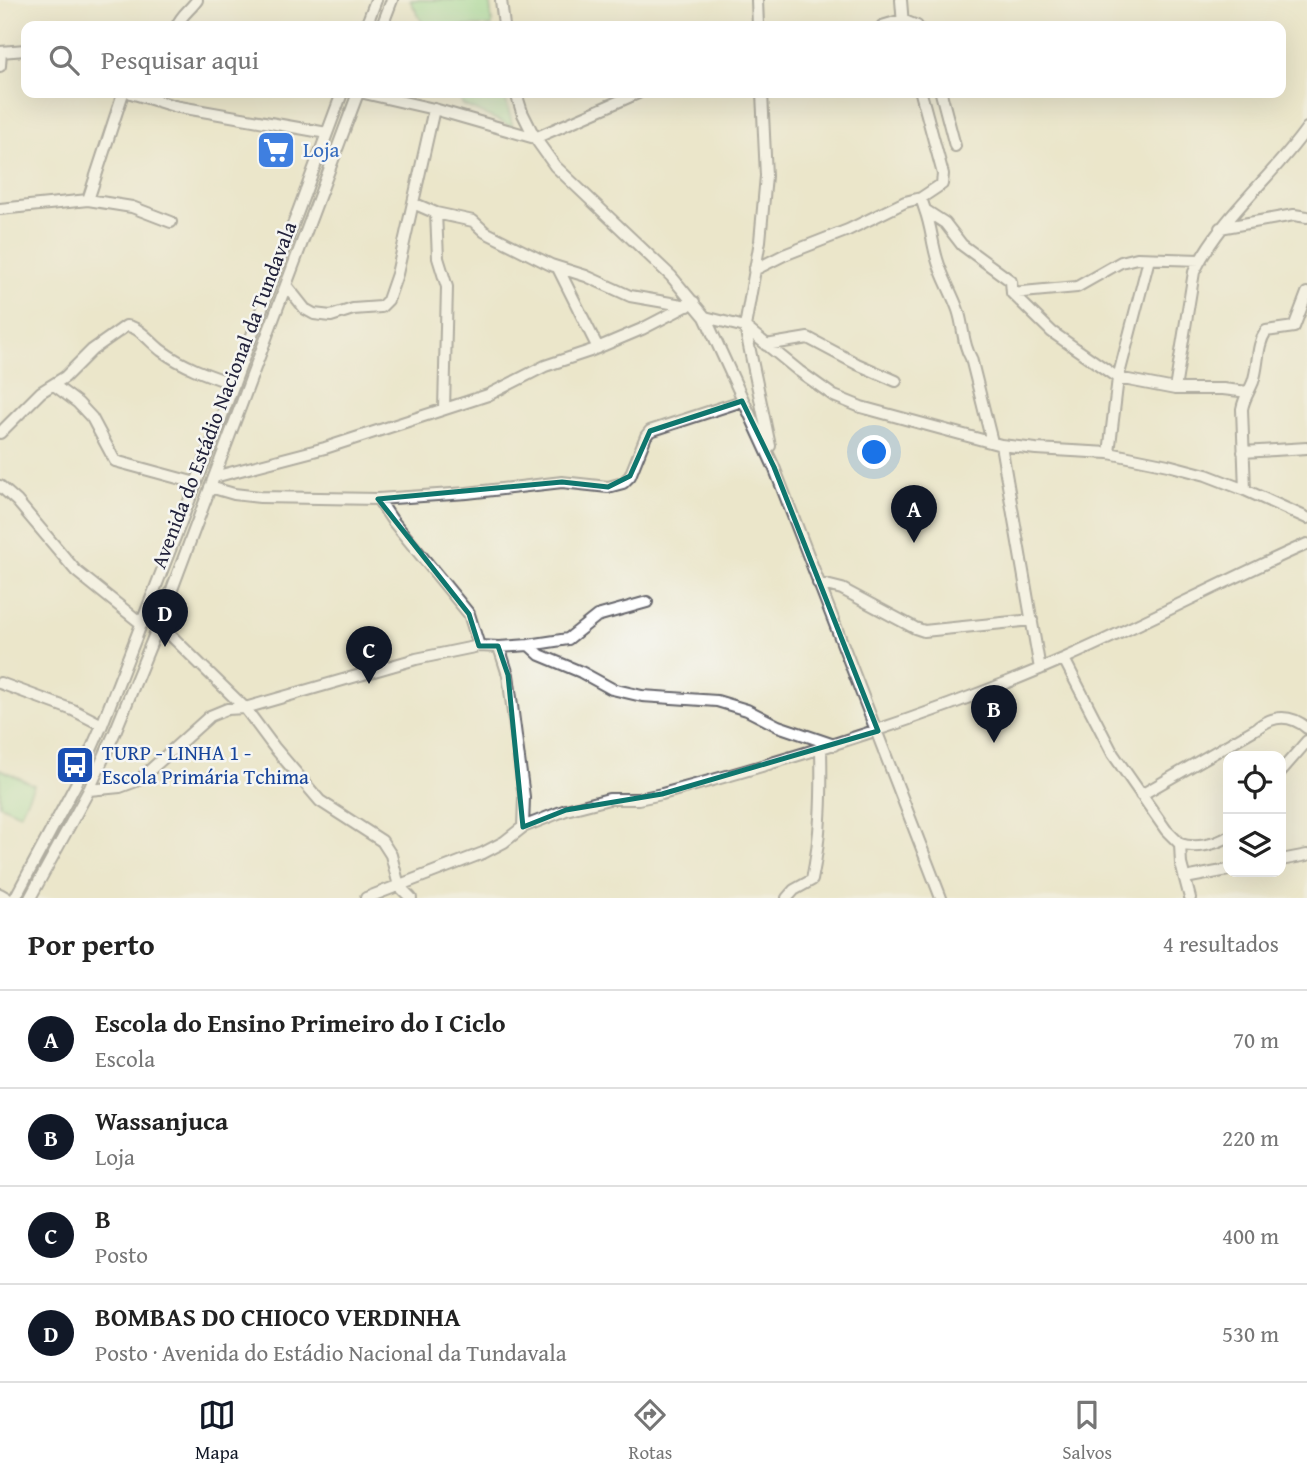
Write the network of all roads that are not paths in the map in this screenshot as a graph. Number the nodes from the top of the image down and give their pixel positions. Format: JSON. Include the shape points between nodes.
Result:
{"nodes":[{"id":1,"x":197,"y":0,"type":"edge"},
{"id":2,"x":376,"y":0,"type":"edge"},
{"id":3,"x":393,"y":0,"type":"edge"},
{"id":4,"x":501,"y":0,"type":"edge"},
{"id":5,"x":757,"y":0,"type":"edge"},
{"id":6,"x":901,"y":0,"type":"edge"},
{"id":7,"x":179,"y":21,"type":"edge"},
{"id":8,"x":368,"y":21,"type":"edge"},
{"id":9,"x":384,"y":21,"type":"edge"},
{"id":10,"x":503,"y":21,"type":"edge"},
{"id":11,"x":758,"y":21,"type":"edge"},
{"id":12,"x":902,"y":21,"type":"edge"},
{"id":13,"x":21,"y":50,"type":"edge"},
{"id":14,"x":1,"y":52,"type":"edge"},
{"id":15,"x":0,"y":66,"type":"edge"},
{"id":16,"x":121,"y":98,"type":"edge"},
{"id":17,"x":148,"y":98,"type":"edge"},
{"id":18,"x":175,"y":98,"type":"edge"},
{"id":19,"x":340,"y":98,"type":"edge"},
{"id":20,"x":356,"y":98,"type":"edge"},
{"id":21,"x":386,"y":98,"type":"edge"},
{"id":22,"x":518,"y":98,"type":"edge"},
{"id":23,"x":627,"y":98,"type":"edge"},
{"id":24,"x":762,"y":98,"type":"edge"},
{"id":25,"x":922,"y":98,"type":"edge"},
{"id":26,"x":942,"y":98,"type":"edge"},
{"id":27,"x":174,"y":106,"type":"junction"},
{"id":28,"x":434,"y":109,"type":"junction"},
{"id":29,"x":1307,"y":128,"type":"edge"},
{"id":30,"x":327,"y":133,"type":"junction"},
{"id":31,"x":535,"y":138,"type":"junction"},
{"id":32,"x":955,"y":146,"type":"dead end"},
{"id":33,"x":921,"y":198,"type":"junction"},
{"id":34,"x":88,"y":200,"type":"junction"},
{"id":35,"x":413,"y":203,"type":"junction"},
{"id":36,"x":0,"y":209,"type":"edge"},
{"id":37,"x":925,"y":210,"type":"junction"},
{"id":38,"x":436,"y":213,"type":"junction"},
{"id":39,"x":1307,"y":217,"type":"edge"},
{"id":40,"x":171,"y":222,"type":"dead end"},
{"id":41,"x":1220,"y":228,"type":"junction"},
{"id":42,"x":1149,"y":259,"type":"junction"},
{"id":43,"x":1200,"y":260,"type":"junction"},
{"id":44,"x":558,"y":268,"type":"junction"},
{"id":45,"x":754,"y":270,"type":"junction"},
{"id":46,"x":286,"y":285,"type":"junction"},
{"id":47,"x":1013,"y":293,"type":"junction"},
{"id":48,"x":1307,"y":293,"type":"edge"},
{"id":49,"x":691,"y":304,"type":"junction"},
{"id":50,"x":705,"y":317,"type":"junction"},
{"id":51,"x":745,"y":327,"type":"junction"},
{"id":52,"x":766,"y":345,"type":"junction"},
{"id":53,"x":598,"y":348,"type":"junction"},
{"id":54,"x":1118,"y":378,"type":"junction"},
{"id":55,"x":896,"y":381,"type":"dead end"},
{"id":56,"x":234,"y":384,"type":"junction"},
{"id":57,"x":54,"y":385,"type":"junction"},
{"id":58,"x":1175,"y":389,"type":"junction"},
{"id":59,"x":1248,"y":392,"type":"junction"},
{"id":60,"x":742,"y":401,"type":"junction"},
{"id":61,"x":444,"y":409,"type":"junction"},
{"id":62,"x":0,"y":433,"type":"edge"},
{"id":63,"x":997,"y":443,"type":"junction"},
{"id":64,"x":1307,"y":448,"type":"edge"},
{"id":65,"x":1243,"y":452,"type":"junction"},
{"id":66,"x":1109,"y":453,"type":"junction"},
{"id":67,"x":774,"y":467,"type":"junction"},
{"id":68,"x":212,"y":482,"type":"junction"},
{"id":69,"x":196,"y":483,"type":"junction"},
{"id":70,"x":0,"y":486,"type":"edge"},
{"id":71,"x":1245,"y":490,"type":"junction"},
{"id":72,"x":378,"y":499,"type":"junction"},
{"id":73,"x":1307,"y":518,"type":"edge"},
{"id":74,"x":1307,"y":544,"type":"edge"},
{"id":75,"x":818,"y":583,"type":"junction"},
{"id":76,"x":647,"y":602,"type":"dead end"},
{"id":77,"x":1032,"y":620,"type":"junction"},
{"id":78,"x":142,"y":624,"type":"junction"},
{"id":79,"x":159,"y":624,"type":"junction"},
{"id":80,"x":529,"y":645,"type":"junction"},
{"id":81,"x":479,"y":646,"type":"junction"},
{"id":82,"x":499,"y":647,"type":"junction"},
{"id":83,"x":1064,"y":659,"type":"junction"},
{"id":84,"x":1040,"y":669,"type":"junction"},
{"id":85,"x":0,"y":683,"type":"edge"},
{"id":86,"x":245,"y":708,"type":"junction"},
{"id":87,"x":102,"y":725,"type":"junction"},
{"id":88,"x":1307,"y":728,"type":"edge"},
{"id":89,"x":878,"y":731,"type":"junction"},
{"id":90,"x":1307,"y":741,"type":"edge"},
{"id":91,"x":834,"y":745,"type":"junction"},
{"id":92,"x":821,"y":749,"type":"junction"},
{"id":93,"x":1286,"y":764,"type":"edge"},
{"id":94,"x":89,"y":790,"type":"junction"},
{"id":95,"x":1141,"y":795,"type":"junction"},
{"id":96,"x":523,"y":827,"type":"junction"},
{"id":97,"x":1223,"y":840,"type":"edge"},
{"id":98,"x":1180,"y":844,"type":"junction"},
{"id":99,"x":1307,"y":855,"type":"edge"},
{"id":100,"x":1286,"y":859,"type":"edge"},
{"id":101,"x":1223,"y":871,"type":"edge"},
{"id":102,"x":1185,"y":878,"type":"junction"},
{"id":103,"x":399,"y":886,"type":"junction"},
{"id":104,"x":0,"y":894,"type":"edge"},
{"id":105,"x":7,"y":898,"type":"edge"},
{"id":106,"x":15,"y":898,"type":"edge"},
{"id":107,"x":30,"y":898,"type":"edge"},
{"id":108,"x":366,"y":898,"type":"edge"},
{"id":109,"x":411,"y":898,"type":"edge"},
{"id":110,"x":787,"y":898,"type":"edge"},
{"id":111,"x":941,"y":898,"type":"edge"},
{"id":112,"x":1190,"y":898,"type":"edge"}],
"edges":[{"from":1,"to":7,"type":"street"},
{"from":2,"to":8,"type":"street"},
{"from":3,"to":9,"type":"street"},
{"from":4,"to":10,"type":"street"},
{"from":5,"to":11,"type":"street"},
{"from":6,"to":12,"type":"street"},
{"from":13,"to":14,"type":"street"},
{"from":14,"to":15,"type":"street"},
{"from":16,"to":34,"type":"street"},
{"from":17,"to":27,"type":"street"},
{"from":18,"to":27,"type":"street"},
{"from":19,"to":30,"type":"street","name":"Avenida do Estádio Nacional da Tundavala"},
{"from":20,"to":46,"type":"street","name":"Avenida do Estádio Nacional da Tundavala"},
{"from":21,"to":28,"type":"street"},
{"from":22,"to":31,"type":"street"},
{"from":23,"to":31,"type":"street"},
{"from":24,"to":45,"type":"street","via":[[766,176]]},
{"from":25,"to":33,"type":"street","via":[[944,179]]},
{"from":26,"to":32,"type":"street"},
{"from":27,"to":30,"type":"street"},
{"from":28,"to":31,"type":"street"},
{"from":28,"to":35,"type":"street"},
{"from":29,"to":41,"type":"street"},
{"from":30,"to":56,"type":"street","name":"Avenida do Estádio Nacional da Tundavala"},
{"from":31,"to":49,"type":"street","via":[[555,166],[671,276]]},
{"from":33,"to":37,"type":"street"},
{"from":33,"to":45,"type":"street"},
{"from":34,"to":36,"type":"street"},
{"from":34,"to":40,"type":"street","via":[[132,206]]},
{"from":35,"to":38,"type":"street"},
{"from":35,"to":46,"type":"street","via":[[397,274],[381,307],[331,316],[314,314]]},
{"from":37,"to":47,"type":"street","via":[[1011,281]]},
{"from":37,"to":63,"type":"street"},
{"from":38,"to":44,"type":"street","via":[[473,221],[485,232]]},
{"from":38,"to":61,"type":"street","via":[[438,258],[447,287]]},
{"from":39,"to":41,"type":"street","via":[[1294,215]]},
{"from":41,"to":43,"type":"street"},
{"from":42,"to":43,"type":"street"},
{"from":42,"to":47,"type":"street","via":[[1121,262],[1077,287]]},
{"from":42,"to":54,"type":"street"},
{"from":43,"to":58,"type":"street","via":[[1194,272]]},
{"from":44,"to":49,"type":"street","via":[[630,296]]},
{"from":44,"to":53,"type":"street"},
{"from":45,"to":51,"type":"street"},
{"from":46,"to":68,"type":"street","name":"Avenida do Estádio Nacional da Tundavala"},
{"from":47,"to":54,"type":"street","via":[[1052,332]]},
{"from":48,"to":59,"type":"street","via":[[1294,327],[1266,331],[1262,337]]},
{"from":49,"to":50,"type":"street"},
{"from":49,"to":53,"type":"street"},
{"from":50,"to":51,"type":"street"},
{"from":50,"to":60,"type":"street"},
{"from":51,"to":52,"type":"street"},
{"from":51,"to":67,"type":"street"},
{"from":52,"to":55,"type":"street","via":[[808,338]]},
{"from":52,"to":63,"type":"street","via":[[834,396]]},
{"from":53,"to":61,"type":"street"},
{"from":54,"to":58,"type":"street"},
{"from":54,"to":66,"type":"street"},
{"from":56,"to":57,"type":"street","via":[[183,365],[129,325],[92,350]]},
{"from":56,"to":69,"type":"street","name":"Avenida do Estádio Nacional da Tundavala"},
{"from":57,"to":62,"type":"street"},
{"from":57,"to":69,"type":"street","via":[[92,418],[115,461]]},
{"from":58,"to":59,"type":"street"},
{"from":59,"to":65,"type":"street","via":[[1242,409]]},
{"from":60,"to":67,"type":"street"},
{"from":60,"to":72,"type":"street","via":[[650,431],[623,483],[608,487],[562,482]]},
{"from":61,"to":68,"type":"street"},
{"from":63,"to":66,"type":"street"},
{"from":63,"to":77,"type":"street"},
{"from":64,"to":65,"type":"street"},
{"from":65,"to":71,"type":"street"},
{"from":66,"to":71,"type":"street","via":[[1206,475]]},
{"from":67,"to":75,"type":"street"},
{"from":68,"to":72,"type":"street","via":[[234,494],[260,497]]},
{"from":68,"to":79,"type":"street","name":"Avenida do Estádio Nacional da Tundavala"},
{"from":69,"to":78,"type":"street","name":"Avenida do Estádio Nacional da Tundavala"},
{"from":70,"to":78,"type":"street","via":[[76,571]]},
{"from":71,"to":73,"type":"street"},
{"from":72,"to":81,"type":"street","via":[[469,614]]},
{"from":74,"to":83,"type":"street"},
{"from":75,"to":77,"type":"street","via":[[842,589],[924,631]]},
{"from":75,"to":89,"type":"street"},
{"from":76,"to":80,"type":"street","via":[[597,616],[568,639]]},
{"from":77,"to":84,"type":"street"},
{"from":78,"to":87,"type":"street","name":"Avenida do Estádio Nacional da Tundavala"},
{"from":79,"to":86,"type":"street"},
{"from":79,"to":94,"type":"street","name":"Avenida do Estádio Nacional da Tundavala"},
{"from":80,"to":82,"type":"street"},
{"from":80,"to":91,"type":"street","via":[[540,655],[611,689],[717,701]]},
{"from":81,"to":82,"type":"street"},
{"from":81,"to":86,"type":"street","via":[[416,659]]},
{"from":82,"to":96,"type":"street","via":[[508,675],[524,797]]},
{"from":83,"to":84,"type":"street"},
{"from":83,"to":95,"type":"street","via":[[1113,754]]},
{"from":84,"to":89,"type":"street"},
{"from":85,"to":87,"type":"street"},
{"from":86,"to":94,"type":"street","via":[[210,716],[139,780]]},
{"from":86,"to":103,"type":"street","via":[[320,801],[382,841]]},
{"from":87,"to":106,"type":"street","name":"Avenida do Estádio Nacional da Tundavala"},
{"from":88,"to":95,"type":"street","via":[[1284,717],[1269,718]]},
{"from":89,"to":91,"type":"street"},
{"from":89,"to":111,"type":"street"},
{"from":90,"to":93,"type":"street"},
{"from":91,"to":92,"type":"street"},
{"from":92,"to":96,"type":"street","via":[[662,794],[608,799]]},
{"from":92,"to":110,"type":"street","via":[[819,842],[811,880]]},
{"from":94,"to":107,"type":"street","name":"Avenida do Estádio Nacional da Tundavala"},
{"from":95,"to":98,"type":"street"},
{"from":96,"to":103,"type":"street","via":[[483,853]]},
{"from":97,"to":98,"type":"street","via":[[1191,847]]},
{"from":98,"to":102,"type":"street"},
{"from":99,"to":100,"type":"street"},
{"from":101,"to":102,"type":"street"},
{"from":102,"to":112,"type":"street"},
{"from":103,"to":108,"type":"street"},
{"from":103,"to":109,"type":"street"},
{"from":104,"to":105,"type":"street"}]}
